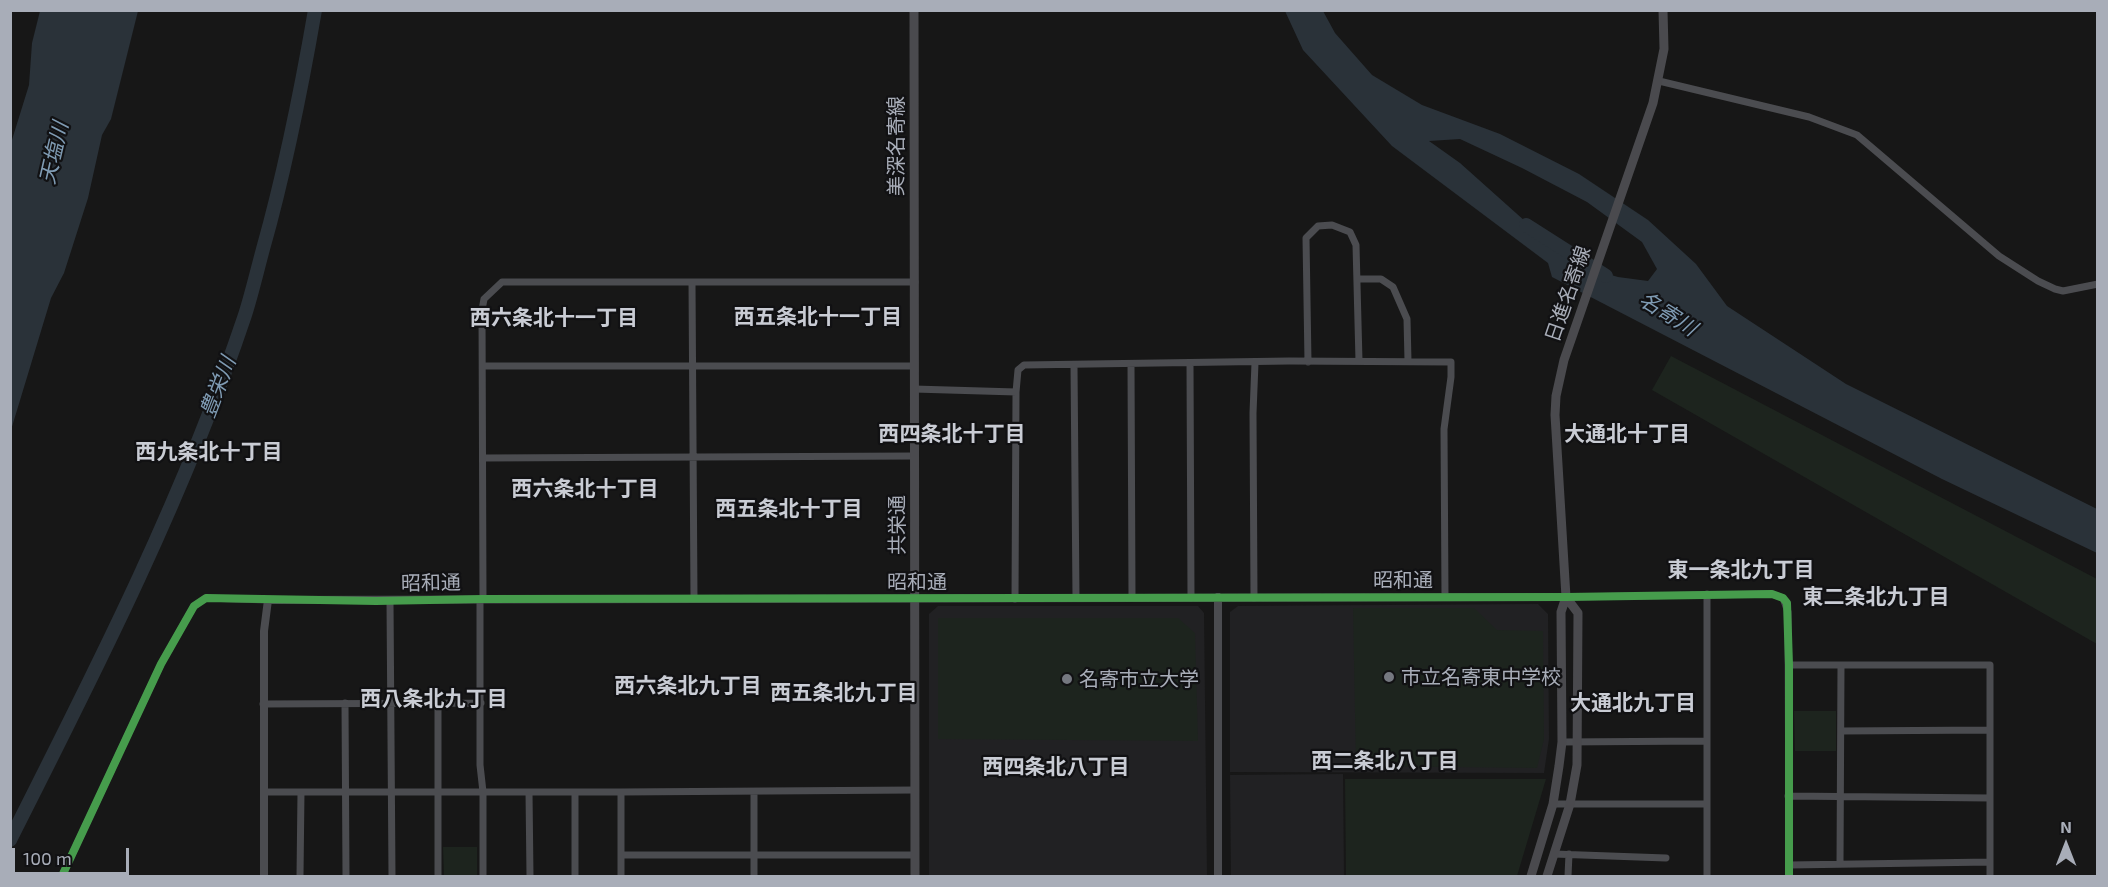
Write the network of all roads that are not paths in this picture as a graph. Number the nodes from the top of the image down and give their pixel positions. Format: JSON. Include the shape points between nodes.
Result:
{"nodes":[{"id":1,"x":914,"y":10,"type":"edge"},
{"id":2,"x":1663,"y":10,"type":"edge"},
{"id":3,"x":1659,"y":81,"type":"junction"},
{"id":4,"x":1357,"y":279,"type":"junction"},
{"id":5,"x":692,"y":282,"type":"junction"},
{"id":6,"x":915,"y":282,"type":"junction"},
{"id":7,"x":2097,"y":284,"type":"edge"},
{"id":8,"x":1359,"y":361,"type":"junction"},
{"id":9,"x":1408,"y":361,"type":"junction"},
{"id":10,"x":1308,"y":362,"type":"junction"},
{"id":11,"x":1255,"y":363,"type":"junction"},
{"id":12,"x":1131,"y":364,"type":"junction"},
{"id":13,"x":1190,"y":364,"type":"junction"},
{"id":14,"x":692,"y":365,"type":"junction"},
{"id":15,"x":1074,"y":365,"type":"junction"},
{"id":16,"x":483,"y":366,"type":"junction"},
{"id":17,"x":914,"y":366,"type":"junction"},
{"id":18,"x":914,"y":389,"type":"junction"},
{"id":19,"x":1016,"y":392,"type":"junction"},
{"id":20,"x":914,"y":456,"type":"junction"},
{"id":21,"x":484,"y":458,"type":"junction"},
{"id":22,"x":692,"y":458,"type":"junction"},
{"id":23,"x":1707,"y":594,"type":"junction"},
{"id":24,"x":1218,"y":597,"type":"junction"},
{"id":25,"x":1445,"y":597,"type":"junction"},
{"id":26,"x":1566,"y":597,"type":"junction"},
{"id":27,"x":694,"y":598,"type":"junction"},
{"id":28,"x":915,"y":598,"type":"junction"},
{"id":29,"x":1076,"y":598,"type":"junction"},
{"id":30,"x":1132,"y":598,"type":"junction"},
{"id":31,"x":1191,"y":598,"type":"junction"},
{"id":32,"x":1254,"y":598,"type":"junction"},
{"id":33,"x":482,"y":599,"type":"junction"},
{"id":34,"x":1015,"y":599,"type":"junction"},
{"id":35,"x":268,"y":600,"type":"junction"},
{"id":36,"x":390,"y":601,"type":"junction"},
{"id":37,"x":1789,"y":665,"type":"junction"},
{"id":38,"x":1841,"y":665,"type":"junction"},
{"id":39,"x":345,"y":703,"type":"junction"},
{"id":40,"x":481,"y":703,"type":"junction"},
{"id":41,"x":263,"y":704,"type":"junction"},
{"id":42,"x":391,"y":704,"type":"junction"},
{"id":43,"x":438,"y":704,"type":"junction"},
{"id":44,"x":1989,"y":730,"type":"junction"},
{"id":45,"x":1841,"y":731,"type":"junction"},
{"id":46,"x":1707,"y":741,"type":"junction"},
{"id":47,"x":1562,"y":742,"type":"junction"},
{"id":48,"x":1577,"y":743,"type":"junction"},
{"id":49,"x":915,"y":790,"type":"junction"},
{"id":50,"x":264,"y":792,"type":"junction"},
{"id":51,"x":301,"y":792,"type":"junction"},
{"id":52,"x":346,"y":792,"type":"junction"},
{"id":53,"x":392,"y":792,"type":"junction"},
{"id":54,"x":438,"y":792,"type":"junction"},
{"id":55,"x":483,"y":792,"type":"junction"},
{"id":56,"x":529,"y":792,"type":"junction"},
{"id":57,"x":575,"y":792,"type":"junction"},
{"id":58,"x":621,"y":792,"type":"junction"},
{"id":59,"x":754,"y":792,"type":"junction"},
{"id":60,"x":1788,"y":796,"type":"junction"},
{"id":61,"x":1840,"y":796,"type":"junction"},
{"id":62,"x":1990,"y":798,"type":"junction"},
{"id":63,"x":1553,"y":804,"type":"junction"},
{"id":64,"x":1570,"y":804,"type":"junction"},
{"id":65,"x":1707,"y":804,"type":"junction"},
{"id":66,"x":755,"y":854,"type":"junction"},
{"id":67,"x":1554,"y":854,"type":"junction"},
{"id":68,"x":1569,"y":854,"type":"junction"},
{"id":69,"x":621,"y":855,"type":"junction"},
{"id":70,"x":914,"y":855,"type":"junction"},
{"id":71,"x":1666,"y":858,"type":"dead end"},
{"id":72,"x":1990,"y":862,"type":"junction"},
{"id":73,"x":1840,"y":864,"type":"junction"},
{"id":74,"x":1788,"y":865,"type":"junction"},
{"id":75,"x":62,"y":876,"type":"edge"},
{"id":76,"x":264,"y":876,"type":"edge"},
{"id":77,"x":300,"y":876,"type":"edge"},
{"id":78,"x":346,"y":876,"type":"edge"},
{"id":79,"x":392,"y":876,"type":"edge"},
{"id":80,"x":438,"y":876,"type":"edge"},
{"id":81,"x":483,"y":876,"type":"edge"},
{"id":82,"x":530,"y":876,"type":"edge"},
{"id":83,"x":575,"y":876,"type":"edge"},
{"id":84,"x":621,"y":876,"type":"edge"},
{"id":85,"x":754,"y":876,"type":"edge"},
{"id":86,"x":915,"y":876,"type":"edge"},
{"id":87,"x":1218,"y":876,"type":"edge"},
{"id":88,"x":1531,"y":876,"type":"edge"},
{"id":89,"x":1547,"y":876,"type":"edge"},
{"id":90,"x":1568,"y":876,"type":"edge"},
{"id":91,"x":1707,"y":876,"type":"edge"},
{"id":92,"x":1789,"y":876,"type":"edge"},
{"id":93,"x":1990,"y":876,"type":"edge"}],
"edges":[{"from":1,"to":6,"type":"main road","name":"美深名寄線"},
{"from":2,"to":3,"type":"main road","name":"日進名寄線","via":[[1664,49]]},
{"from":3,"to":7,"type":"street","via":[[1809,117],[1857,135],[1999,256],[2038,281],[2063,291]]},
{"from":3,"to":26,"type":"main road","name":"日進名寄線","via":[[1564,360],[1556,396]]},
{"from":4,"to":8,"type":"street"},
{"from":4,"to":9,"type":"street","via":[[1381,279],[1393,287],[1407,319]]},
{"from":4,"to":10,"type":"street","via":[[1356,245],[1350,232],[1332,225],[1318,226],[1306,238]]},
{"from":5,"to":6,"type":"street"},
{"from":5,"to":14,"type":"street"},
{"from":5,"to":16,"type":"street","via":[[502,282],[484,299]]},
{"from":6,"to":17,"type":"main road","name":"共栄通"},
{"from":8,"to":9,"type":"street"},
{"from":8,"to":10,"type":"street"},
{"from":9,"to":25,"type":"street","via":[[1451,362],[1444,429]]},
{"from":10,"to":11,"type":"street"},
{"from":11,"to":13,"type":"street"},
{"from":11,"to":32,"type":"street"},
{"from":12,"to":13,"type":"street"},
{"from":12,"to":15,"type":"street"},
{"from":12,"to":30,"type":"street"},
{"from":13,"to":31,"type":"street"},
{"from":14,"to":16,"type":"street"},
{"from":14,"to":17,"type":"street"},
{"from":14,"to":22,"type":"street"},
{"from":15,"to":19,"type":"street","via":[[1024,365],[1018,370]]},
{"from":15,"to":29,"type":"street"},
{"from":16,"to":21,"type":"street"},
{"from":17,"to":18,"type":"main road","name":"共栄通"},
{"from":18,"to":19,"type":"street"},
{"from":18,"to":20,"type":"main road","name":"共栄通"},
{"from":19,"to":34,"type":"street"},
{"from":20,"to":22,"type":"street"},
{"from":20,"to":28,"type":"main road","name":"共栄通"},
{"from":21,"to":22,"type":"street"},
{"from":21,"to":33,"type":"street"},
{"from":22,"to":27,"type":"street"},
{"from":23,"to":26,"type":"street"},
{"from":23,"to":37,"type":"street","via":[[1772,594],[1784,598]]},
{"from":23,"to":46,"type":"street"},
{"from":24,"to":31,"type":"street","name":"昭和通"},
{"from":24,"to":32,"type":"street","name":"昭和通"},
{"from":24,"to":87,"type":"street"},
{"from":25,"to":26,"type":"street","name":"昭和通"},
{"from":25,"to":32,"type":"street","name":"昭和通"},
{"from":26,"to":47,"type":"main road","name":"日進名寄線","via":[[1560,612]]},
{"from":26,"to":48,"type":"main road","name":"日進名寄線","via":[[1578,613]]},
{"from":27,"to":28,"type":"street","name":"昭和通"},
{"from":27,"to":33,"type":"street","name":"昭和通"},
{"from":28,"to":34,"type":"street","name":"昭和通"},
{"from":28,"to":49,"type":"main road","name":"共栄通"},
{"from":29,"to":30,"type":"street","name":"昭和通"},
{"from":29,"to":34,"type":"street","name":"昭和通"},
{"from":30,"to":31,"type":"street","name":"昭和通"},
{"from":33,"to":36,"type":"street","name":"昭和通"},
{"from":33,"to":40,"type":"street"},
{"from":35,"to":36,"type":"street","name":"昭和通"},
{"from":35,"to":41,"type":"street"},
{"from":35,"to":75,"type":"street","via":[[206,598],[194,606],[161,664]]},
{"from":36,"to":42,"type":"street"},
{"from":37,"to":38,"type":"street"},
{"from":37,"to":60,"type":"street"},
{"from":38,"to":44,"type":"street","via":[[1990,665]]},
{"from":38,"to":45,"type":"street"},
{"from":39,"to":41,"type":"street"},
{"from":39,"to":42,"type":"street"},
{"from":39,"to":52,"type":"street"},
{"from":40,"to":43,"type":"street"},
{"from":40,"to":55,"type":"street"},
{"from":41,"to":50,"type":"street"},
{"from":42,"to":43,"type":"street"},
{"from":42,"to":53,"type":"street"},
{"from":43,"to":54,"type":"street"},
{"from":44,"to":45,"type":"street"},
{"from":44,"to":62,"type":"street"},
{"from":45,"to":61,"type":"street"},
{"from":46,"to":48,"type":"street"},
{"from":46,"to":65,"type":"street"},
{"from":47,"to":48,"type":"street"},
{"from":47,"to":63,"type":"main road","name":"日進名寄線"},
{"from":48,"to":64,"type":"main road","name":"日進名寄線"},
{"from":49,"to":59,"type":"street"},
{"from":49,"to":70,"type":"main road","name":"共栄通"},
{"from":50,"to":51,"type":"street"},
{"from":50,"to":76,"type":"street"},
{"from":51,"to":52,"type":"street"},
{"from":51,"to":77,"type":"street"},
{"from":52,"to":53,"type":"street"},
{"from":52,"to":78,"type":"street"},
{"from":53,"to":54,"type":"street"},
{"from":53,"to":79,"type":"street"},
{"from":54,"to":55,"type":"street"},
{"from":54,"to":80,"type":"street"},
{"from":55,"to":56,"type":"street"},
{"from":55,"to":81,"type":"street"},
{"from":56,"to":57,"type":"street"},
{"from":56,"to":82,"type":"street"},
{"from":57,"to":58,"type":"street"},
{"from":57,"to":83,"type":"street"},
{"from":58,"to":59,"type":"street"},
{"from":58,"to":69,"type":"street"},
{"from":59,"to":66,"type":"street"},
{"from":60,"to":61,"type":"street"},
{"from":60,"to":74,"type":"street"},
{"from":61,"to":62,"type":"street"},
{"from":61,"to":73,"type":"street"},
{"from":62,"to":72,"type":"street"},
{"from":63,"to":64,"type":"street"},
{"from":63,"to":88,"type":"main road","name":"日進名寄線"},
{"from":64,"to":65,"type":"street"},
{"from":64,"to":67,"type":"main road","name":"日進名寄線"},
{"from":65,"to":91,"type":"street"},
{"from":66,"to":69,"type":"street"},
{"from":66,"to":70,"type":"street"},
{"from":66,"to":85,"type":"street"},
{"from":67,"to":68,"type":"street"},
{"from":67,"to":89,"type":"main road","name":"日進名寄線"},
{"from":68,"to":71,"type":"street"},
{"from":68,"to":90,"type":"street"},
{"from":69,"to":84,"type":"street"},
{"from":70,"to":86,"type":"main road","name":"共栄通"},
{"from":72,"to":73,"type":"street"},
{"from":72,"to":93,"type":"street"},
{"from":73,"to":74,"type":"street"},
{"from":74,"to":92,"type":"street"}]}
